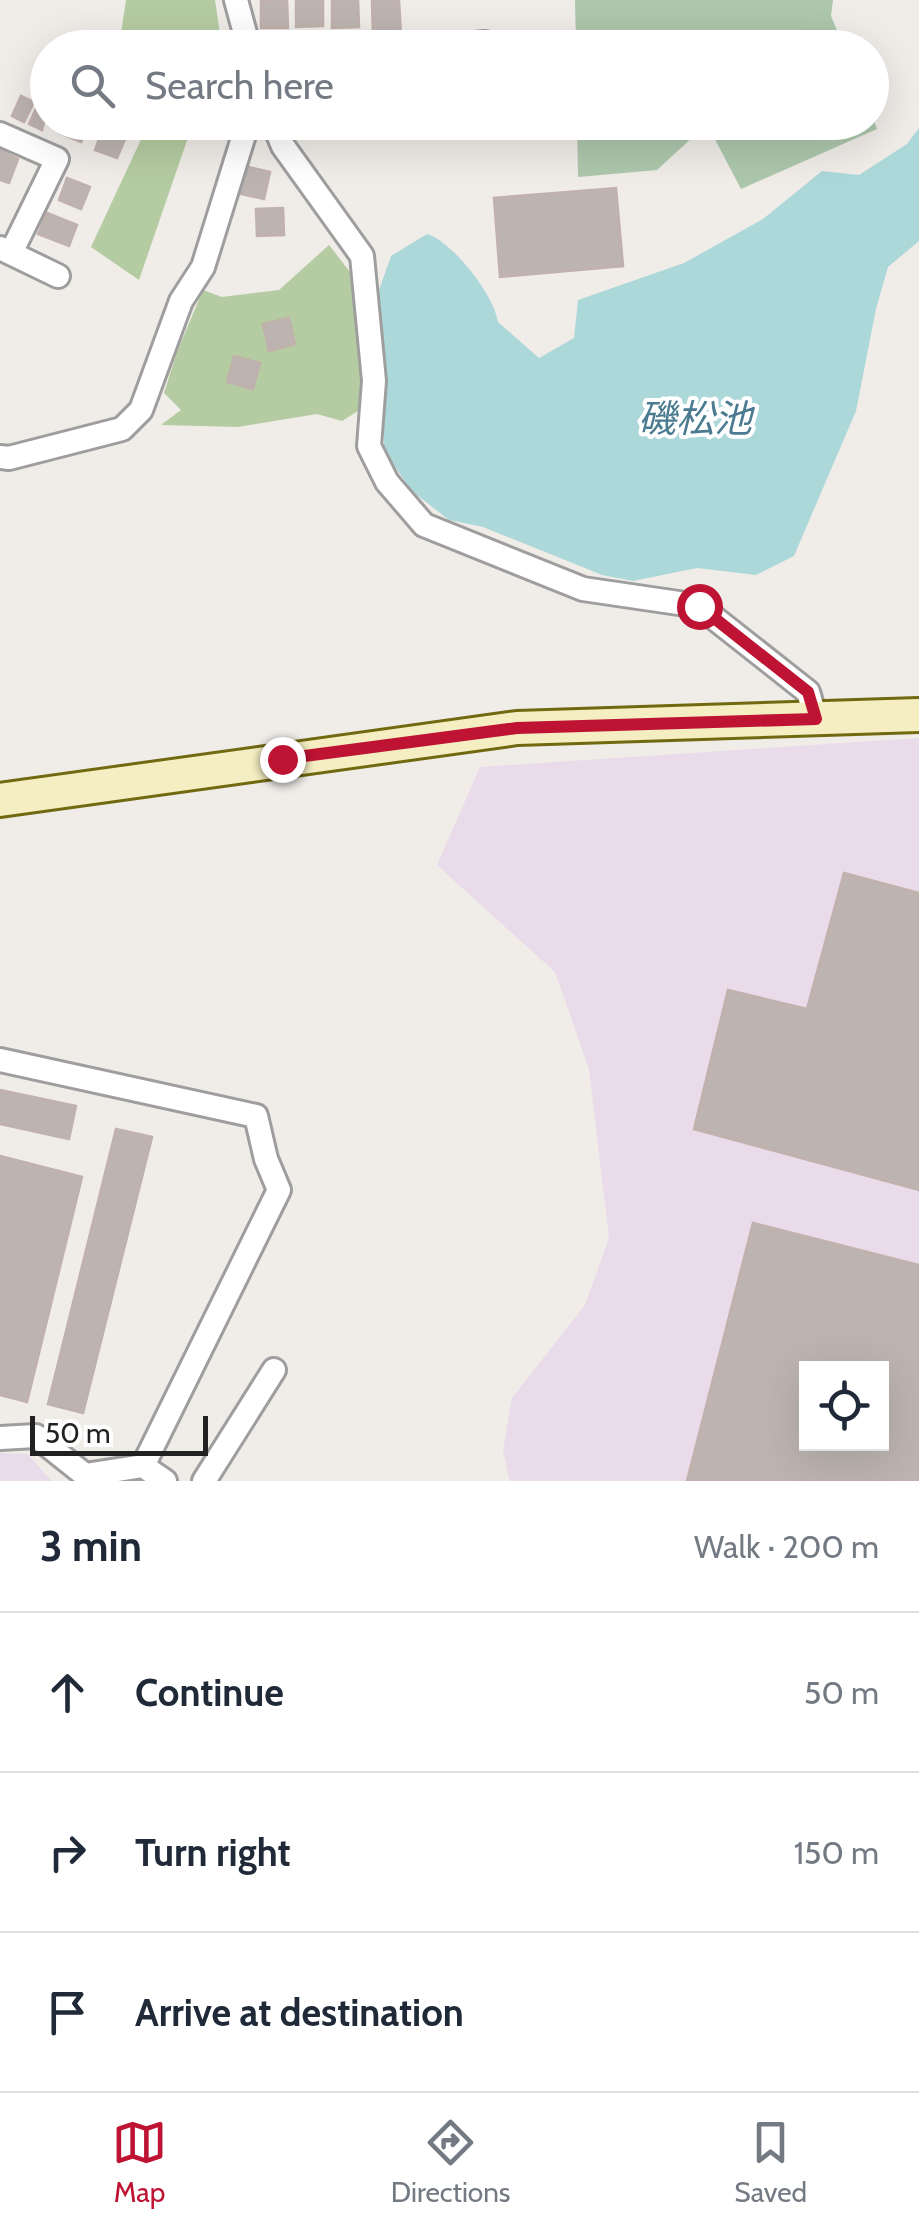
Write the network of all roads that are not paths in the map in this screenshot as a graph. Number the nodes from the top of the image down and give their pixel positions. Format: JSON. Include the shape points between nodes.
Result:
{"nodes":[{"id":1,"x":236,"y":0,"type":"edge"},
{"id":2,"x":245,"y":30,"type":"edge"},
{"id":3,"x":0,"y":134,"type":"edge"},
{"id":4,"x":242,"y":140,"type":"edge"},
{"id":5,"x":280,"y":140,"type":"edge"},
{"id":6,"x":6,"y":250,"type":"edge"},
{"id":7,"x":58,"y":276,"type":"dead end"},
{"id":8,"x":0,"y":457,"type":"edge"},
{"id":9,"x":919,"y":715,"type":"edge"},
{"id":10,"x":816,"y":719,"type":"junction"},
{"id":11,"x":0,"y":800,"type":"edge"},
{"id":12,"x":0,"y":1060,"type":"edge"},
{"id":13,"x":274,"y":1370,"type":"dead end"},
{"id":14,"x":0,"y":1438,"type":"edge"},
{"id":15,"x":143,"y":1466,"type":"junction"},
{"id":16,"x":165,"y":1481,"type":"edge"},
{"id":17,"x":204,"y":1481,"type":"edge"}],
"edges":[{"from":1,"to":2,"type":"street"},
{"from":3,"to":6,"type":"street","via":[[57,160]]},
{"from":4,"to":8,"type":"street","via":[[203,267],[181,302],[141,410],[122,428]]},
{"from":5,"to":10,"type":"street","via":[[362,256],[374,381],[369,446],[387,482],[424,525],[583,589],[699,606],[808,692]]},
{"from":6,"to":7,"type":"street"},
{"from":9,"to":10,"type":"street"},
{"from":10,"to":11,"type":"street","via":[[517,728]]},
{"from":12,"to":15,"type":"street","via":[[256,1116],[279,1190]]},
{"from":13,"to":17,"type":"street"},
{"from":14,"to":15,"type":"street","via":[[36,1436],[85,1475]]},
{"from":15,"to":16,"type":"street"}]}
